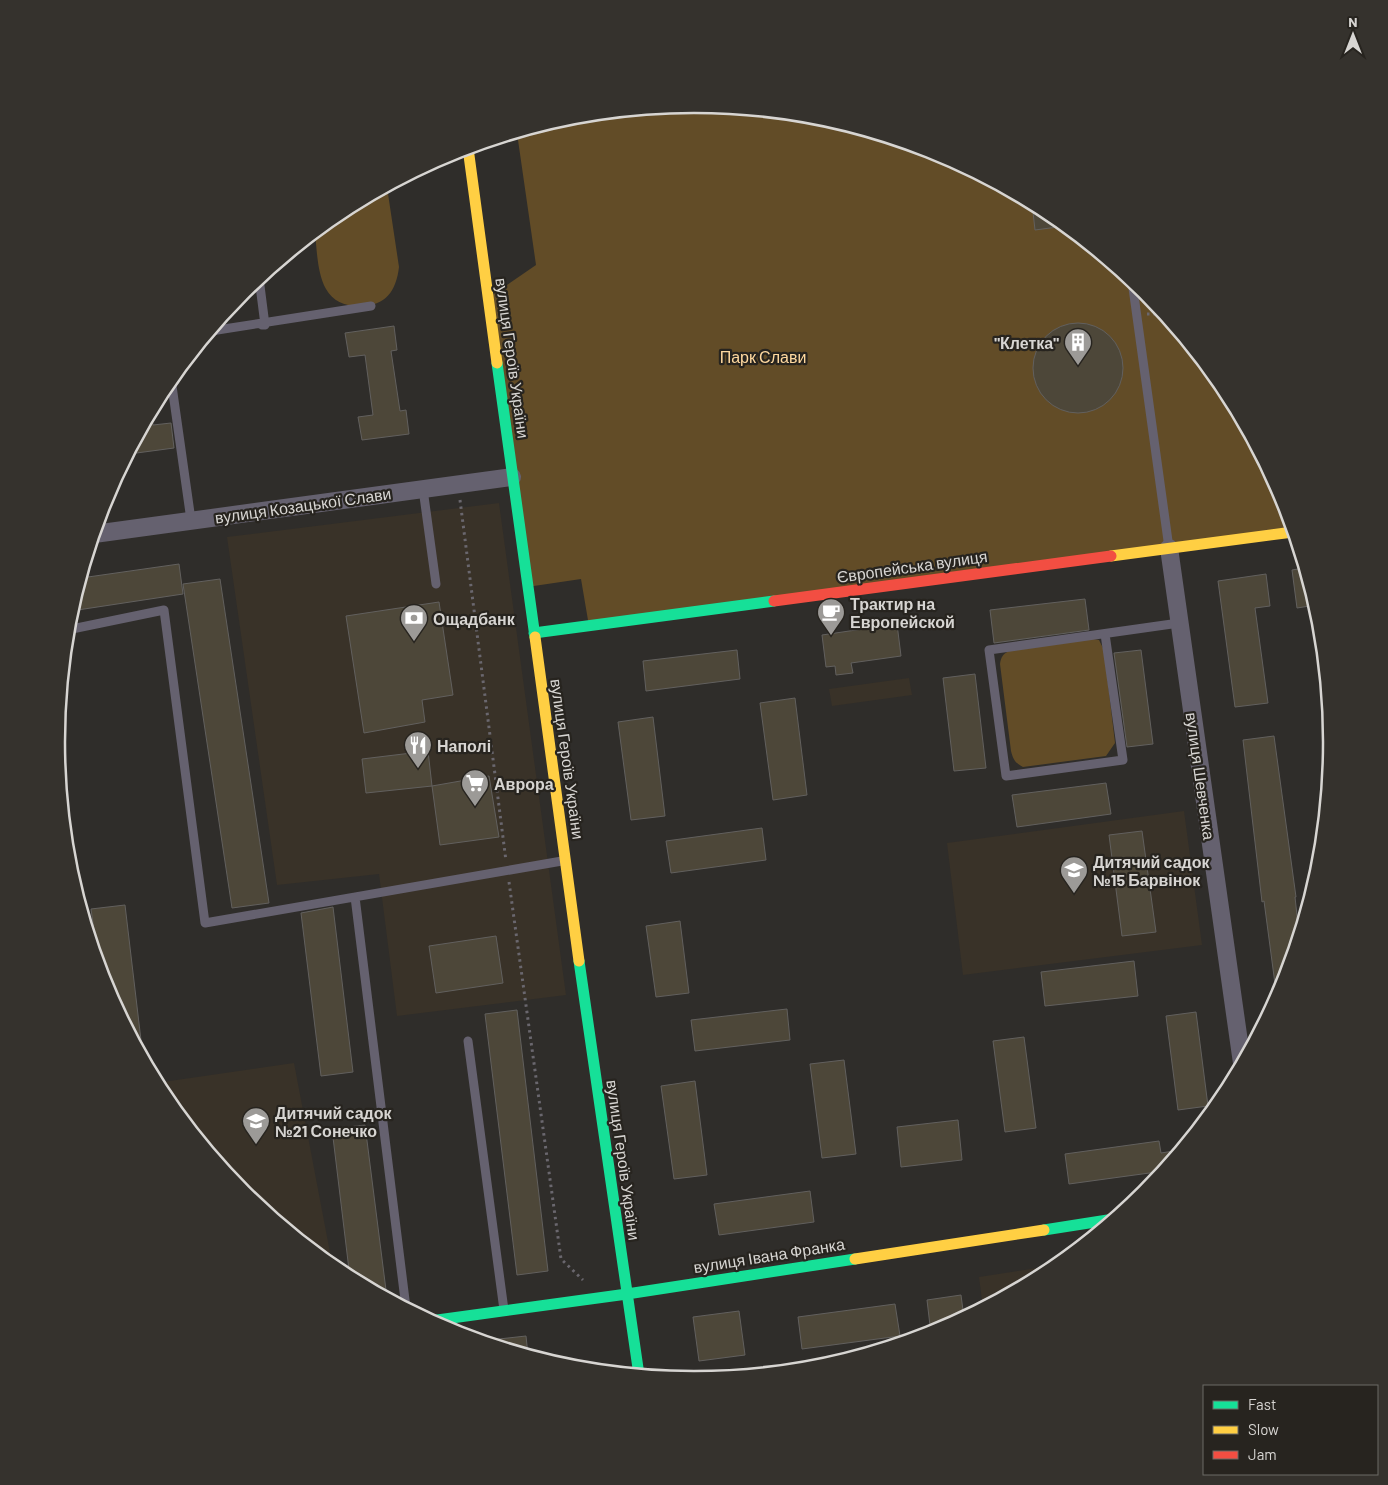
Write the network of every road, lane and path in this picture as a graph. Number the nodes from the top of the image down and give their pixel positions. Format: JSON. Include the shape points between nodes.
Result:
{"nodes":[{"id":1,"x":469,"y":155,"type":"edge"},
{"id":2,"x":260,"y":288,"type":"edge"},
{"id":3,"x":1134,"y":293,"type":"edge"},
{"id":4,"x":371,"y":306,"type":"dead end"},
{"id":5,"x":220,"y":329,"type":"edge"},
{"id":6,"x":219,"y":330,"type":"edge"},
{"id":7,"x":173,"y":391,"type":"edge"},
{"id":8,"x":512,"y":477,"type":"junction"},
{"id":9,"x":458,"y":484,"type":"junction"},
{"id":10,"x":423,"y":489,"type":"junction"},
{"id":11,"x":191,"y":520,"type":"junction"},
{"id":12,"x":101,"y":533,"type":"edge"},
{"id":13,"x":1287,"y":533,"type":"edge"},
{"id":14,"x":1169,"y":548,"type":"junction"},
{"id":15,"x":436,"y":584,"type":"dead end"},
{"id":16,"x":1179,"y":623,"type":"junction"},
{"id":17,"x":76,"y":628,"type":"edge"},
{"id":18,"x":534,"y":633,"type":"junction"},
{"id":19,"x":1105,"y":634,"type":"junction"},
{"id":20,"x":565,"y":860,"type":"junction"},
{"id":21,"x":506,"y":862,"type":"dead end"},
{"id":22,"x":508,"y":881,"type":"dead end"},
{"id":23,"x":355,"y":897,"type":"junction"},
{"id":24,"x":468,"y":1041,"type":"dead end"},
{"id":25,"x":1241,"y":1054,"type":"edge"},
{"id":26,"x":1102,"y":1221,"type":"edge"},
{"id":27,"x":627,"y":1294,"type":"junction"},
{"id":28,"x":602,"y":1297,"type":"junction"},
{"id":29,"x":405,"y":1301,"type":"edge"},
{"id":30,"x":504,"y":1311,"type":"junction"},
{"id":31,"x":443,"y":1319,"type":"edge"},
{"id":32,"x":638,"y":1369,"type":"edge"}],
"edges":[{"from":1,"to":8,"type":"street","name":"вулиця Героїв України"},
{"from":2,"to":6,"type":"lane","via":[[265,325]]},
{"from":3,"to":14,"type":"lane"},
{"from":4,"to":5,"type":"lane"},
{"from":7,"to":11,"type":"lane"},
{"from":8,"to":9,"type":"street","name":"вулиця Козацької Слави"},
{"from":8,"to":18,"type":"street","name":"вулиця Героїв України"},
{"from":9,"to":10,"type":"street","name":"вулиця Козацької Слави"},
{"from":9,"to":21,"type":"path"},
{"from":10,"to":11,"type":"street","name":"вулиця Козацької Слави"},
{"from":10,"to":15,"type":"lane"},
{"from":11,"to":12,"type":"street","name":"вулиця Козацької Слави"},
{"from":13,"to":14,"type":"street","name":"Європейська вулиця"},
{"from":14,"to":16,"type":"street","name":"вулиця Шевченка"},
{"from":14,"to":18,"type":"street","name":"Європейська вулиця"},
{"from":16,"to":19,"type":"lane"},
{"from":16,"to":25,"type":"street","name":"вулиця Шевченка"},
{"from":17,"to":23,"type":"lane","via":[[164,610],[205,923]]},
{"from":18,"to":20,"type":"street","name":"вулиця Героїв України"},
{"from":19,"to":19,"type":"lane","via":[[989,650],[1006,776],[1123,760]]},
{"from":20,"to":23,"type":"lane"},
{"from":20,"to":27,"type":"street","name":"вулиця Героїв України"},
{"from":22,"to":28,"type":"path","via":[[561,1259]]},
{"from":23,"to":29,"type":"lane"},
{"from":24,"to":30,"type":"lane"},
{"from":26,"to":27,"type":"street","name":"вулиця Івана Франка"},
{"from":27,"to":28,"type":"street","name":"вулиця Івана Франка"},
{"from":27,"to":32,"type":"street","name":"вулиця Героїв України"},
{"from":28,"to":30,"type":"street","name":"вулиця Івана Франка"},
{"from":30,"to":31,"type":"street","name":"вулиця Івана Франка"}]}
